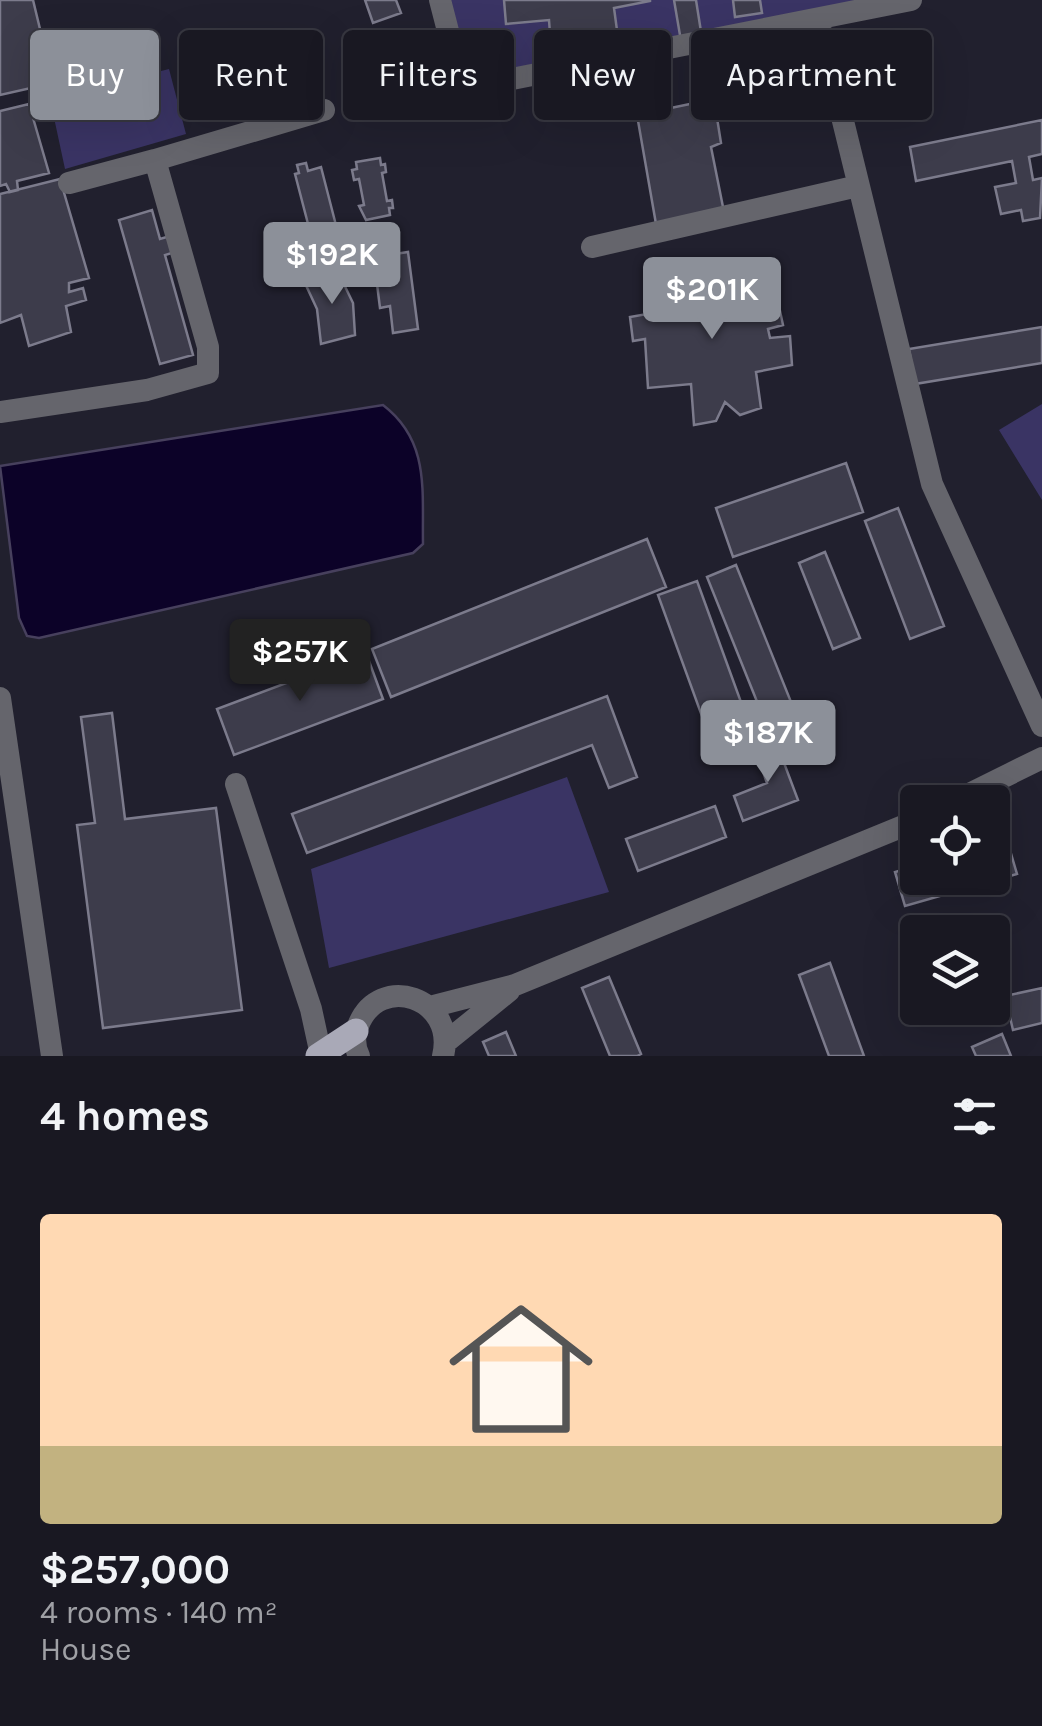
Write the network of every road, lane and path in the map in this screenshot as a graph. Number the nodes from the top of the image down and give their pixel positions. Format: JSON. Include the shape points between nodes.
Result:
{"nodes":[{"id":1,"x":440,"y":0,"type":"edge"},
{"id":2,"x":910,"y":0,"type":"edge"},
{"id":3,"x":818,"y":19,"type":"junction"},
{"id":4,"x":448,"y":30,"type":"edge"},
{"id":5,"x":514,"y":79,"type":"edge"},
{"id":6,"x":324,"y":110,"type":"dead end"},
{"id":7,"x":155,"y":160,"type":"junction"},
{"id":8,"x":69,"y":183,"type":"dead end"},
{"id":9,"x":858,"y":186,"type":"junction"},
{"id":10,"x":592,"y":247,"type":"dead end"},
{"id":11,"x":0,"y":412,"type":"edge"},
{"id":12,"x":0,"y":698,"type":"edge"},
{"id":13,"x":1042,"y":726,"type":"edge"},
{"id":14,"x":1042,"y":758,"type":"edge"},
{"id":15,"x":236,"y":784,"type":"dead end"},
{"id":16,"x":987,"y":785,"type":"edge"},
{"id":17,"x":900,"y":827,"type":"edge"},
{"id":18,"x":515,"y":986,"type":"junction"},
{"id":19,"x":430,"y":1007,"type":"junction"},
{"id":20,"x":357,"y":1043,"type":"edge"},
{"id":21,"x":444,"y":1049,"type":"edge"},
{"id":22,"x":319,"y":1055,"type":"edge"},
{"id":23,"x":52,"y":1056,"type":"edge"}],
"edges":[{"from":1,"to":4,"type":"street"},
{"from":2,"to":3,"type":"street"},
{"from":3,"to":5,"type":"street"},
{"from":3,"to":9,"type":"street"},
{"from":6,"to":7,"type":"street"},
{"from":7,"to":8,"type":"street"},
{"from":7,"to":11,"type":"street","via":[[208,348],[208,374]]},
{"from":9,"to":10,"type":"street"},
{"from":9,"to":13,"type":"street","via":[[932,484]]},
{"from":12,"to":23,"type":"street"},
{"from":14,"to":16,"type":"street"},
{"from":15,"to":22,"type":"street","via":[[311,1009]]},
{"from":17,"to":18,"type":"street"},
{"from":18,"to":19,"type":"street"},
{"from":18,"to":21,"type":"street"},
{"from":19,"to":20,"type":"street","via":[[395,996],[377,1002],[363,1014]]},
{"from":19,"to":21,"type":"street","via":[[442,1023]]},
{"from":20,"to":22,"type":"main road"}]}
